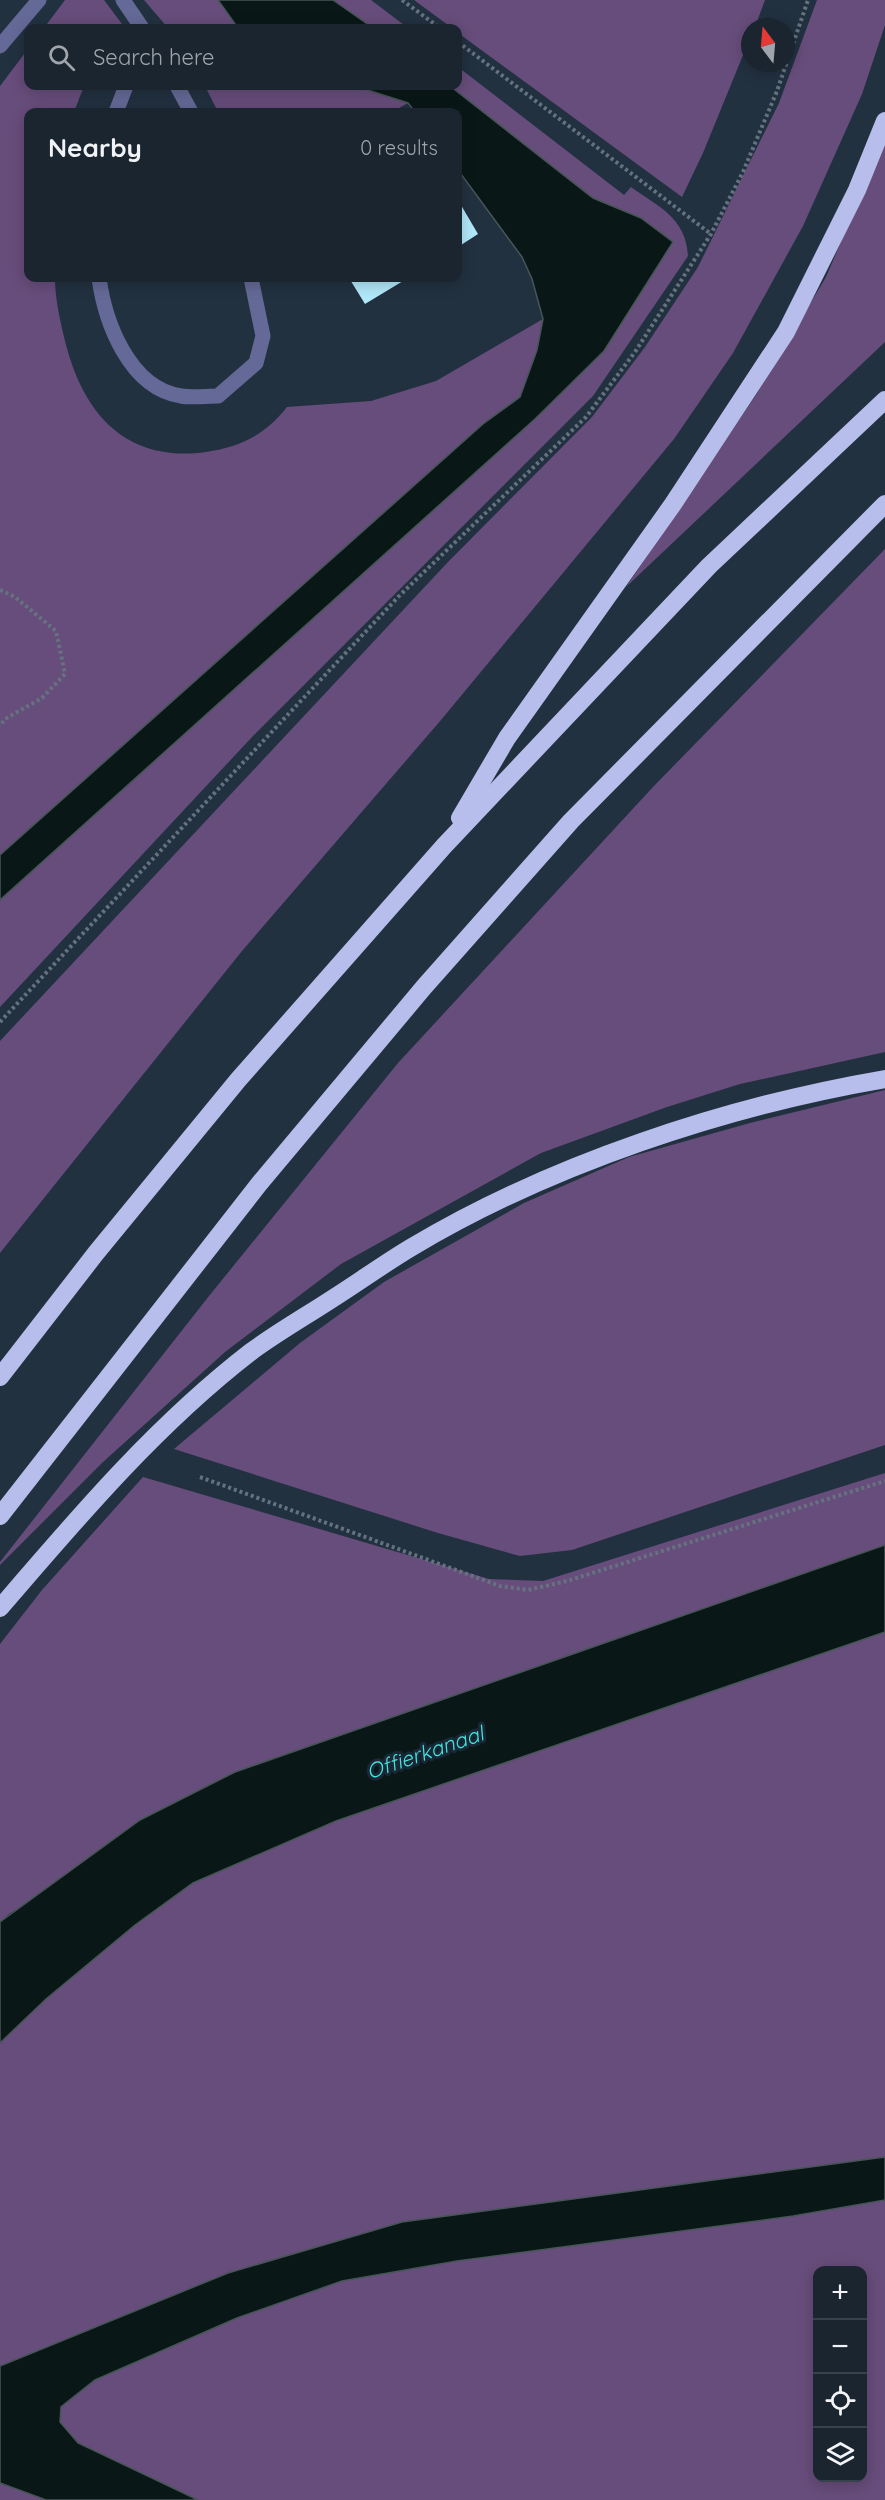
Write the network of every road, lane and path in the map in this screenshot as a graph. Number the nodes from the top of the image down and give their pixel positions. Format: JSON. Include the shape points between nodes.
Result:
{"nodes":[{"id":1,"x":39,"y":0,"type":"edge"},
{"id":2,"x":123,"y":0,"type":"edge"},
{"id":3,"x":402,"y":0,"type":"edge"},
{"id":4,"x":808,"y":0,"type":"edge"},
{"id":5,"x":139,"y":24,"type":"edge"},
{"id":6,"x":435,"y":24,"type":"edge"},
{"id":7,"x":462,"y":45,"type":"edge"},
{"id":8,"x":0,"y":46,"type":"edge"},
{"id":9,"x":124,"y":90,"type":"edge"},
{"id":10,"x":179,"y":90,"type":"edge"},
{"id":11,"x":118,"y":108,"type":"edge"},
{"id":12,"x":189,"y":108,"type":"edge"},
{"id":13,"x":885,"y":121,"type":"edge"},
{"id":14,"x":711,"y":234,"type":"junction"},
{"id":15,"x":100,"y":282,"type":"edge"},
{"id":16,"x":252,"y":282,"type":"edge"},
{"id":17,"x":885,"y":400,"type":"edge"},
{"id":18,"x":885,"y":504,"type":"edge"},
{"id":19,"x":0,"y":590,"type":"edge"},
{"id":20,"x":0,"y":726,"type":"edge"},
{"id":21,"x":444,"y":846,"type":"junction"},
{"id":22,"x":0,"y":1022,"type":"edge"},
{"id":23,"x":885,"y":1079,"type":"edge"},
{"id":24,"x":0,"y":1377,"type":"edge"},
{"id":25,"x":200,"y":1477,"type":"dead end"},
{"id":26,"x":885,"y":1481,"type":"edge"},
{"id":27,"x":0,"y":1516,"type":"edge"},
{"id":28,"x":0,"y":1608,"type":"edge"}],
"edges":[{"from":1,"to":8,"type":"street"},
{"from":2,"to":5,"type":"street"},
{"from":3,"to":6,"type":"path"},
{"from":4,"to":14,"type":"path","via":[[777,91],[743,172]]},
{"from":7,"to":14,"type":"path"},
{"from":9,"to":11,"type":"street"},
{"from":10,"to":12,"type":"street"},
{"from":13,"to":21,"type":"highway","via":[[857,190],[786,332],[673,504],[507,738]]},
{"from":14,"to":22,"type":"path","via":[[635,352],[586,417],[400,595]]},
{"from":15,"to":16,"type":"street","via":[[111,326],[128,362],[150,382],[180,396],[218,396],[256,363],[263,336]]},
{"from":17,"to":21,"type":"highway","via":[[709,566]]},
{"from":18,"to":27,"type":"highway","via":[[571,821],[424,987],[259,1184]]},
{"from":19,"to":20,"type":"path","via":[[15,597],[56,631],[65,674],[42,698],[5,719]]},
{"from":21,"to":24,"type":"highway","via":[[238,1080]]},
{"from":23,"to":28,"type":"highway","via":[[833,1088],[632,1145],[519,1191],[414,1246],[253,1351],[166,1426],[81,1513]]},
{"from":25,"to":26,"type":"path","via":[[500,1586],[528,1590]]}]}
